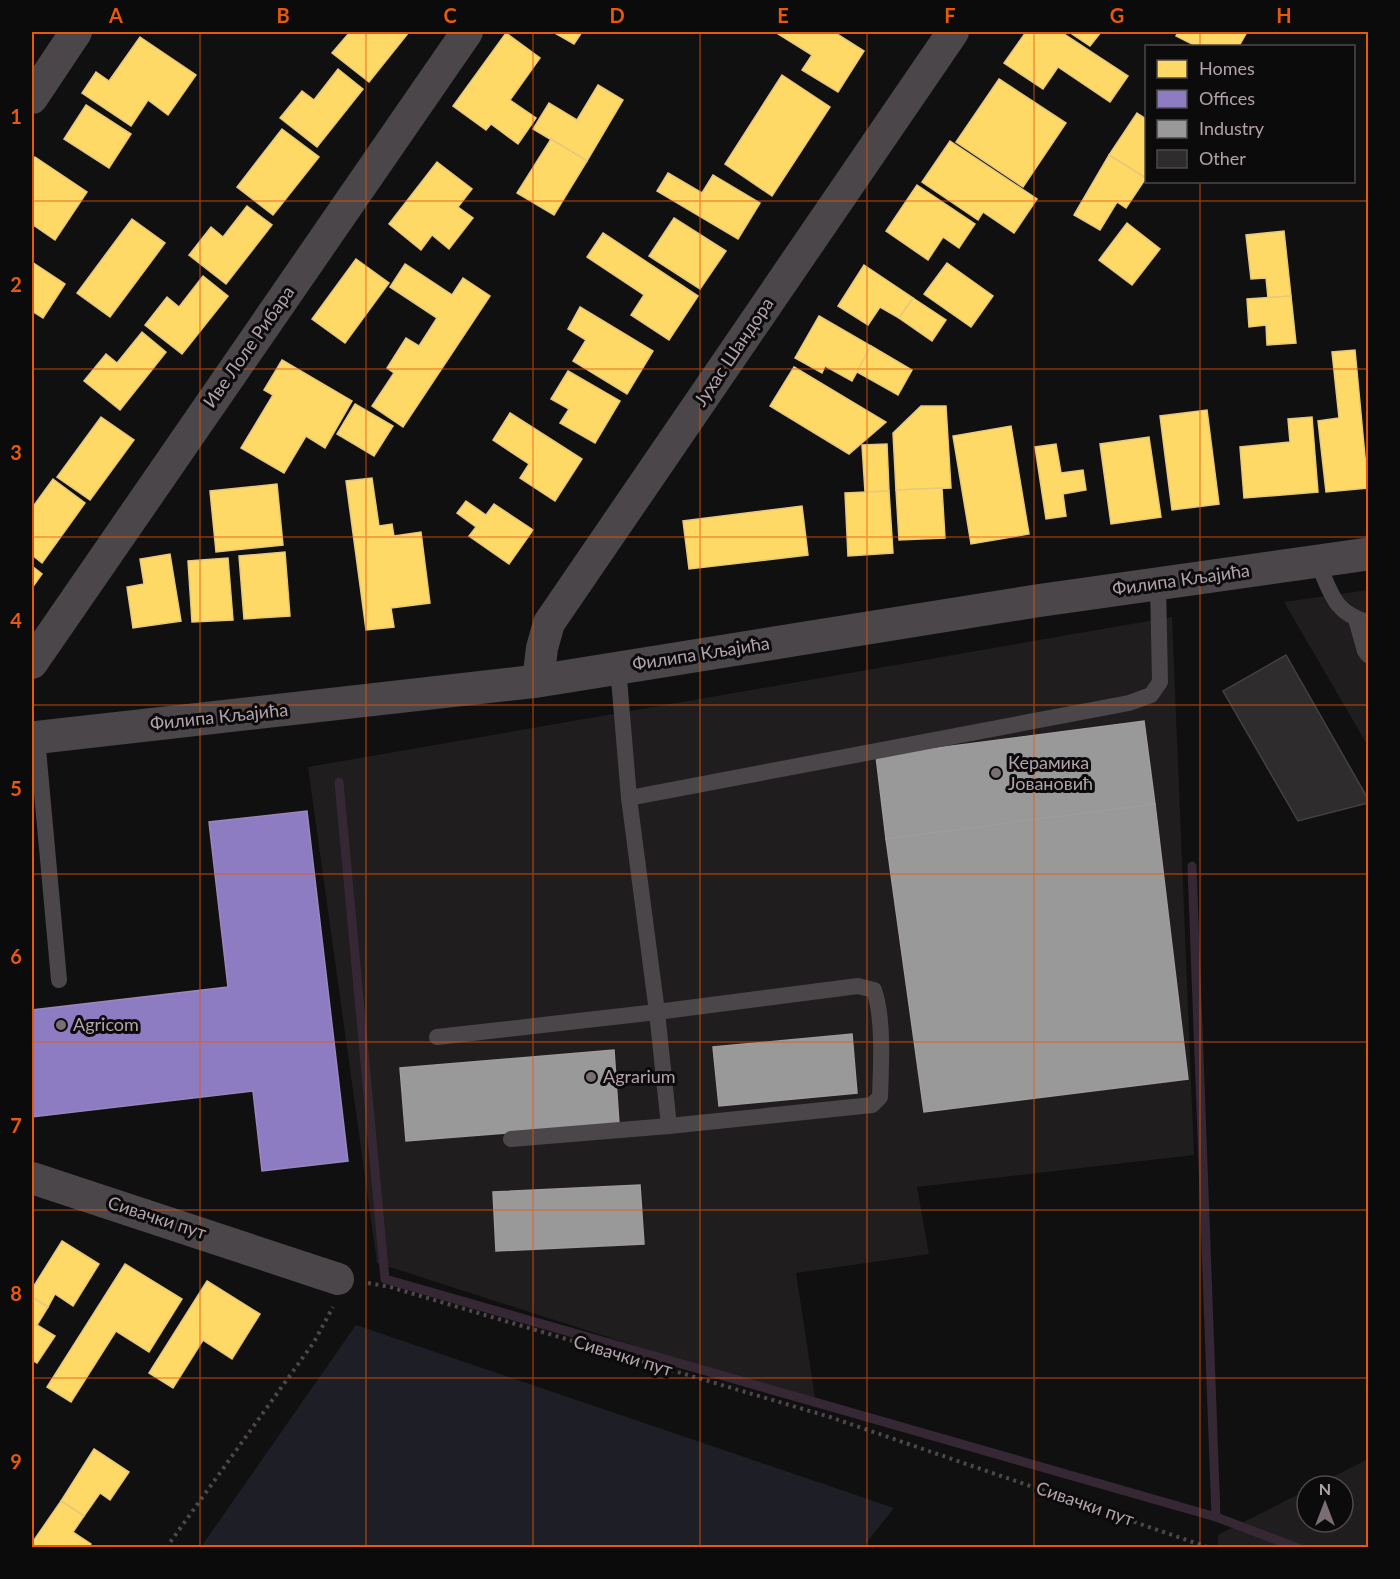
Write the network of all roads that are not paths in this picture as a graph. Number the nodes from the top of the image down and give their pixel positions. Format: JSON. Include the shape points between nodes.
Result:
{"nodes":[{"id":1,"x":76,"y":32,"type":"edge"},
{"id":2,"x":466,"y":32,"type":"edge"},
{"id":3,"x":953,"y":32,"type":"edge"},
{"id":4,"x":32,"y":98,"type":"edge"},
{"id":5,"x":1368,"y":554,"type":"edge"},
{"id":6,"x":1317,"y":561,"type":"junction"},
{"id":7,"x":1158,"y":584,"type":"junction"},
{"id":8,"x":1362,"y":621,"type":"edge"},
{"id":9,"x":1368,"y":655,"type":"edge"},
{"id":10,"x":32,"y":663,"type":"edge"},
{"id":11,"x":618,"y":668,"type":"junction"},
{"id":12,"x":538,"y":681,"type":"junction"},
{"id":13,"x":34,"y":738,"type":"edge"},
{"id":14,"x":629,"y":798,"type":"junction"},
{"id":15,"x":59,"y":980,"type":"dead end"},
{"id":16,"x":657,"y":1012,"type":"junction"},
{"id":17,"x":437,"y":1037,"type":"dead end"},
{"id":18,"x":669,"y":1125,"type":"junction"},
{"id":19,"x":511,"y":1139,"type":"dead end"},
{"id":20,"x":32,"y":1178,"type":"edge"},
{"id":21,"x":338,"y":1278,"type":"road end"}],
"edges":[{"from":1,"to":4,"type":"street"},
{"from":2,"to":10,"type":"street","name":"Иве Лоле Рибара"},
{"from":3,"to":12,"type":"street","name":"Јухас Шандора","via":[[549,623]]},
{"from":5,"to":6,"type":"street","name":"Филипа Кљајића"},
{"from":6,"to":7,"type":"street","name":"Филипа Кљајића"},
{"from":6,"to":8,"type":"lane","via":[[1339,608]]},
{"from":7,"to":11,"type":"street","name":"Филипа Кљајића"},
{"from":7,"to":14,"type":"lane","via":[[1160,681],[1152,695],[1129,703]]},
{"from":8,"to":9,"type":"lane"},
{"from":11,"to":12,"type":"street","name":"Филипа Кљајића"},
{"from":11,"to":14,"type":"lane"},
{"from":12,"to":13,"type":"street","name":"Филипа Кљајића"},
{"from":13,"to":15,"type":"lane"},
{"from":14,"to":16,"type":"lane"},
{"from":16,"to":17,"type":"lane"},
{"from":16,"to":18,"type":"lane"},
{"from":16,"to":18,"type":"lane","via":[[858,986],[874,990],[879,1005],[880,1097],[872,1105]]},
{"from":18,"to":19,"type":"lane"},
{"from":20,"to":21,"type":"street","name":"Сивачки пут"}]}
